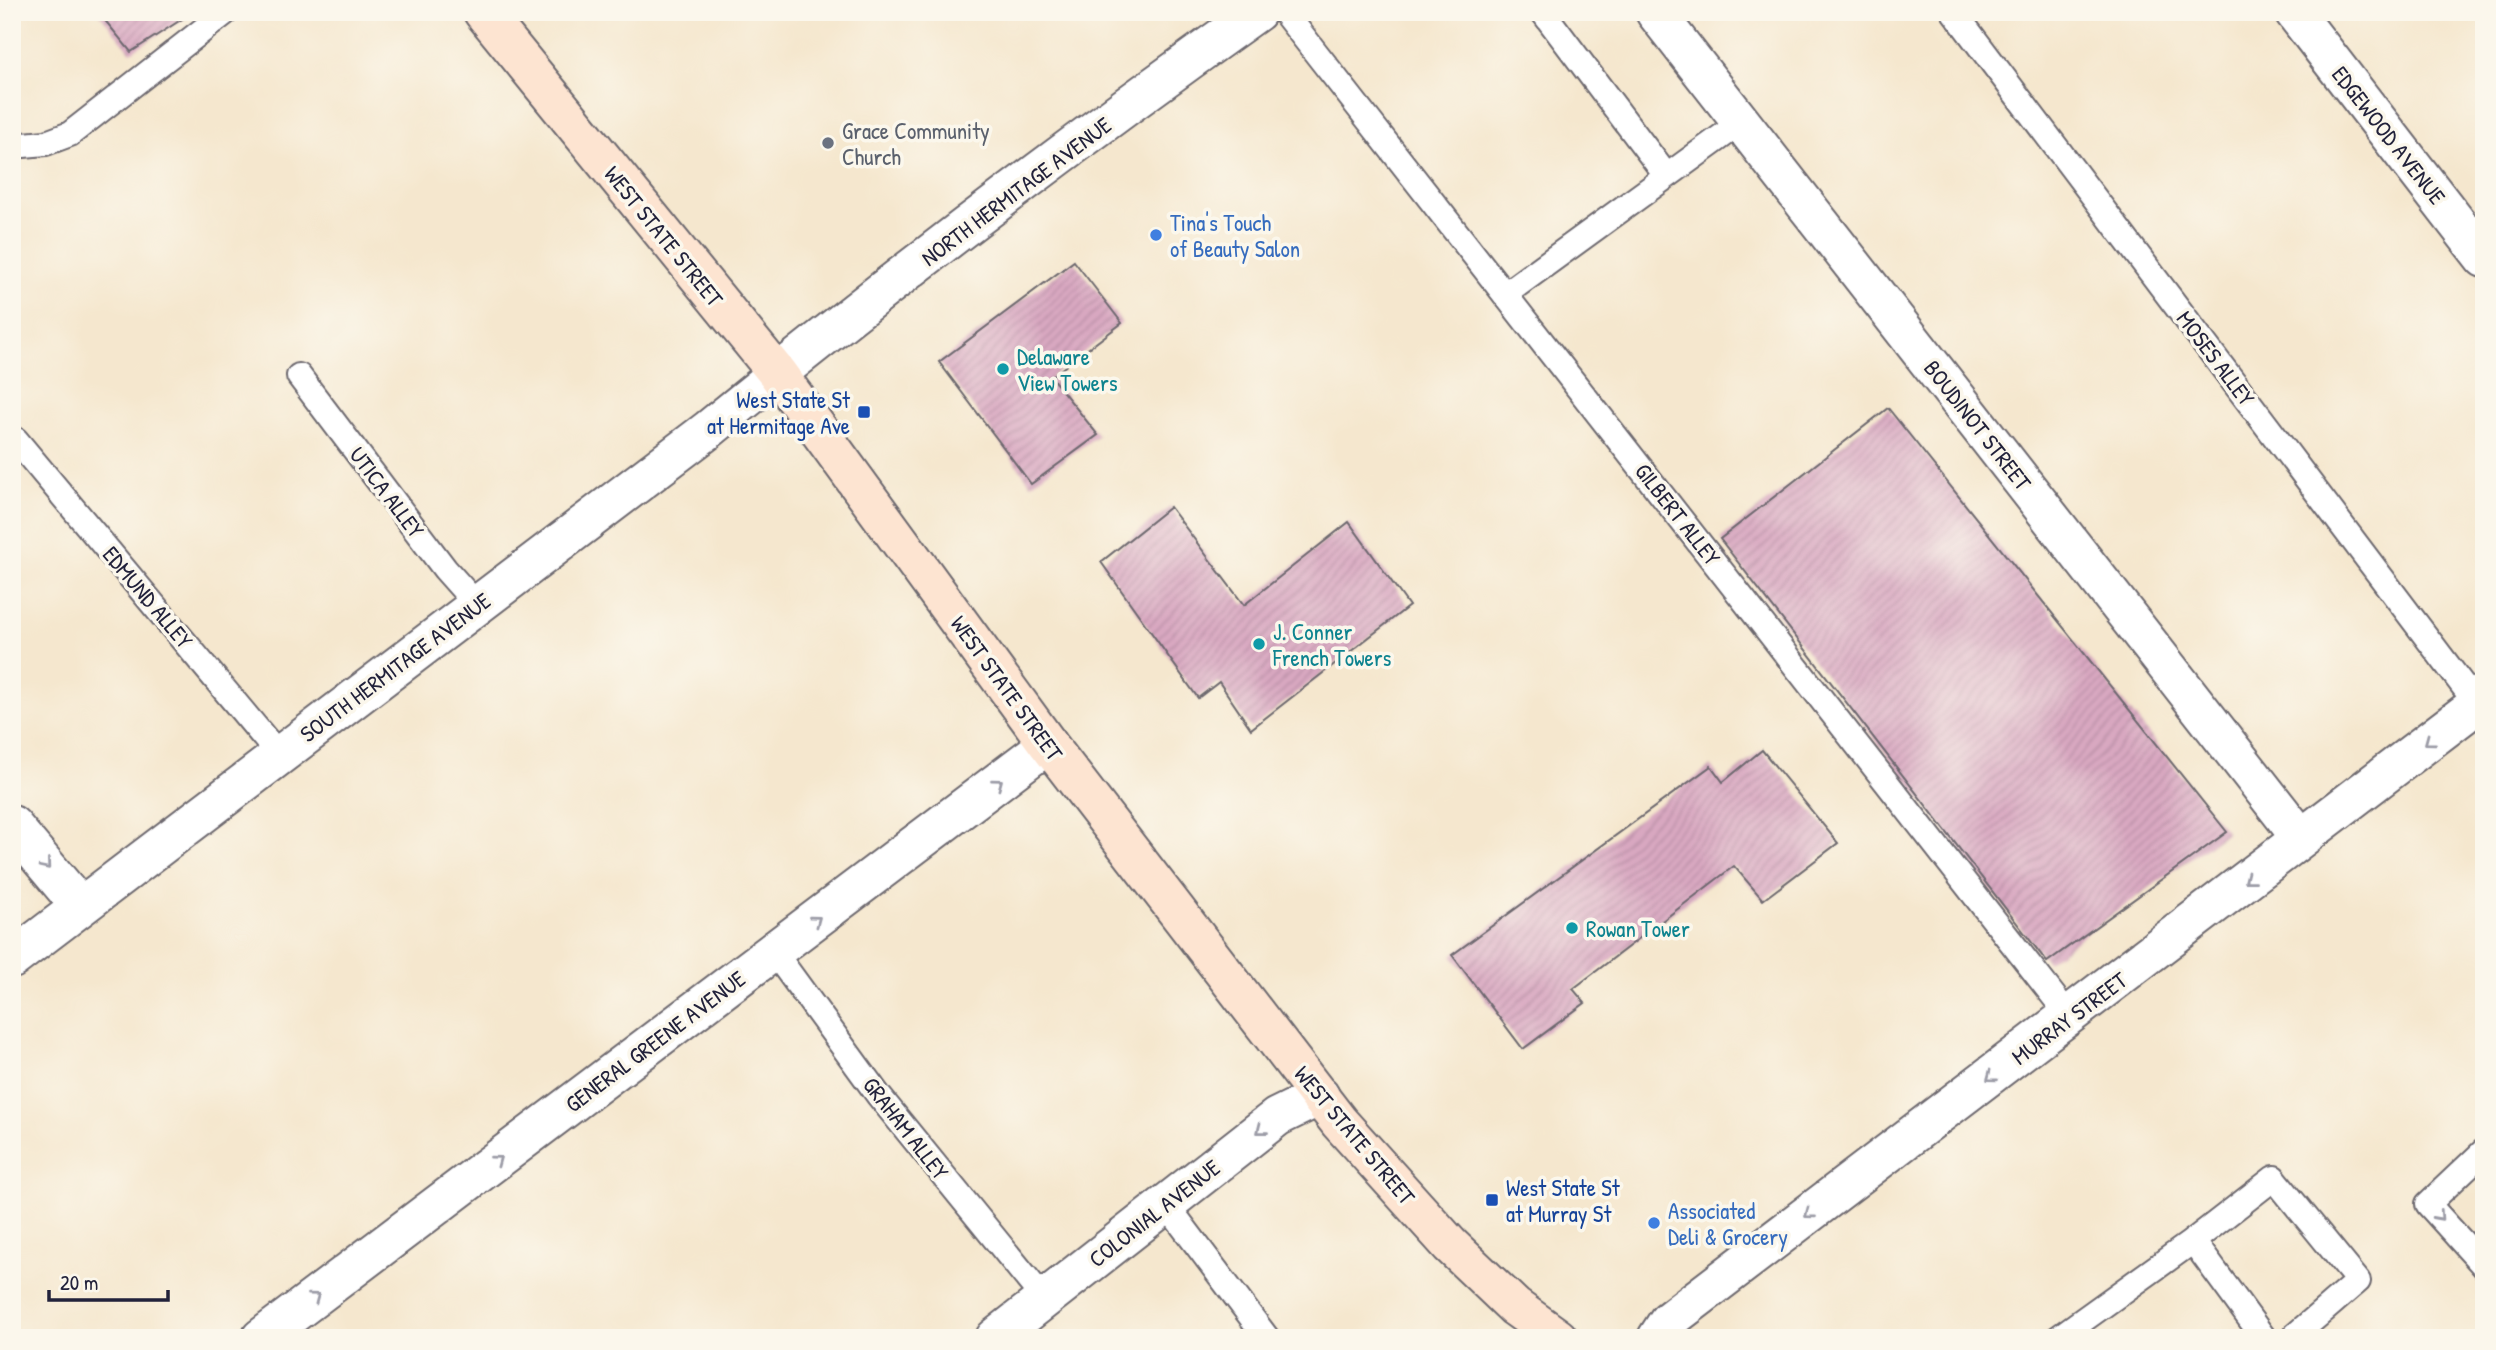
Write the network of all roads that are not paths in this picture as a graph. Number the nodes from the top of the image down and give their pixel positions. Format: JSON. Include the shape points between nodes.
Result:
{"nodes":[{"id":1,"x":226,"y":12,"type":"edge"},
{"id":2,"x":483,"y":12,"type":"edge"},
{"id":3,"x":1257,"y":12,"type":"edge"},
{"id":4,"x":1284,"y":12,"type":"edge"},
{"id":5,"x":1543,"y":12,"type":"edge"},
{"id":6,"x":1655,"y":12,"type":"edge"},
{"id":7,"x":1954,"y":12,"type":"edge"},
{"id":8,"x":2294,"y":12,"type":"edge"},
{"id":9,"x":1740,"y":122,"type":"junction"},
{"id":10,"x":12,"y":146,"type":"edge"},
{"id":11,"x":1665,"y":174,"type":"junction"},
{"id":12,"x":2484,"y":258,"type":"edge"},
{"id":13,"x":1505,"y":293,"type":"junction"},
{"id":14,"x":777,"y":373,"type":"junction"},
{"id":15,"x":299,"y":376,"type":"dead end"},
{"id":16,"x":16,"y":440,"type":"dead end"},
{"id":17,"x":477,"y":605,"type":"junction"},
{"id":18,"x":2480,"y":702,"type":"edge"},
{"id":19,"x":1048,"y":744,"type":"junction"},
{"id":20,"x":279,"y":755,"type":"junction"},
{"id":21,"x":12,"y":825,"type":"edge"},
{"id":22,"x":2301,"y":838,"type":"junction"},
{"id":23,"x":80,"y":906,"type":"junction"},
{"id":24,"x":774,"y":952,"type":"junction"},
{"id":25,"x":12,"y":959,"type":"edge"},
{"id":26,"x":2070,"y":1017,"type":"junction"},
{"id":27,"x":1320,"y":1097,"type":"junction"},
{"id":28,"x":2484,"y":1152,"type":"edge"},
{"id":29,"x":1166,"y":1203,"type":"junction"},
{"id":30,"x":2193,"y":1241,"type":"junction"},
{"id":31,"x":2484,"y":1266,"type":"edge"},
{"id":32,"x":1044,"y":1299,"type":"junction"},
{"id":33,"x":2295,"y":1337,"type":"edge"},
{"id":34,"x":261,"y":1338,"type":"edge"},
{"id":35,"x":995,"y":1338,"type":"edge"},
{"id":36,"x":1266,"y":1338,"type":"edge"},
{"id":37,"x":1558,"y":1338,"type":"edge"},
{"id":38,"x":1657,"y":1338,"type":"edge"},
{"id":39,"x":2058,"y":1338,"type":"edge"},
{"id":40,"x":2264,"y":1338,"type":"edge"}],
"edges":[{"from":1,"to":10,"type":"lane","via":[[70,134],[46,143]]},
{"from":2,"to":14,"type":"street","name":"WEST STATE STREET"},
{"from":3,"to":14,"type":"street","name":"NORTH HERMITAGE AVENUE"},
{"from":4,"to":13,"type":"lane","name":"GILBERT ALLEY"},
{"from":5,"to":11,"type":"lane"},
{"from":6,"to":9,"type":"street","name":"BOUDINOT STREET"},
{"from":7,"to":18,"type":"lane","name":"MOSES ALLEY"},
{"from":8,"to":12,"type":"street","name":"EDGEWOOD AVENUE"},
{"from":9,"to":11,"type":"lane"},
{"from":9,"to":22,"type":"street","name":"BOUDINOT STREET"},
{"from":11,"to":13,"type":"lane"},
{"from":13,"to":26,"type":"lane","name":"GILBERT ALLEY"},
{"from":14,"to":17,"type":"street","name":"SOUTH HERMITAGE AVENUE"},
{"from":14,"to":19,"type":"street","name":"WEST STATE STREET"},
{"from":15,"to":17,"type":"lane","name":"UTICA ALLEY"},
{"from":16,"to":20,"type":"lane","name":"EDMUND ALLEY"},
{"from":17,"to":20,"type":"street","name":"SOUTH HERMITAGE AVENUE"},
{"from":18,"to":22,"type":"street","name":"MURRAY STREET","one_way":true},
{"from":24,"to":19,"type":"street","name":"GENERAL GREENE AVENUE","one_way":true},
{"from":19,"to":27,"type":"street","name":"WEST STATE STREET"},
{"from":20,"to":23,"type":"street","name":"SOUTH HERMITAGE AVENUE"},
{"from":21,"to":23,"type":"street","one_way":true},
{"from":22,"to":26,"type":"street","name":"MURRAY STREET","one_way":true},
{"from":23,"to":25,"type":"street","name":"SOUTH HERMITAGE AVENUE"},
{"from":24,"to":32,"type":"lane","name":"GRAHAM ALLEY","via":[[879,1096]]},
{"from":34,"to":24,"type":"street","name":"GENERAL GREENE AVENUE","one_way":true},
{"from":26,"to":38,"type":"street","name":"MURRAY STREET","one_way":true,"via":[[1668,1321]]},
{"from":27,"to":29,"type":"street","name":"COLONIAL AVENUE","one_way":true,"via":[[1277,1117]]},
{"from":27,"to":37,"type":"street","name":"WEST STATE STREET","via":[[1450,1245],[1515,1307]]},
{"from":28,"to":31,"type":"lane","one_way":true,"via":[[2428,1204]]},
{"from":29,"to":32,"type":"street","name":"COLONIAL AVENUE"},
{"from":29,"to":36,"type":"lane"},
{"from":30,"to":33,"type":"lane","via":[[2274,1178],[2358,1281]]},
{"from":30,"to":39,"type":"lane"},
{"from":30,"to":40,"type":"lane"},
{"from":32,"to":35,"type":"street","name":"COLONIAL AVENUE"}]}
